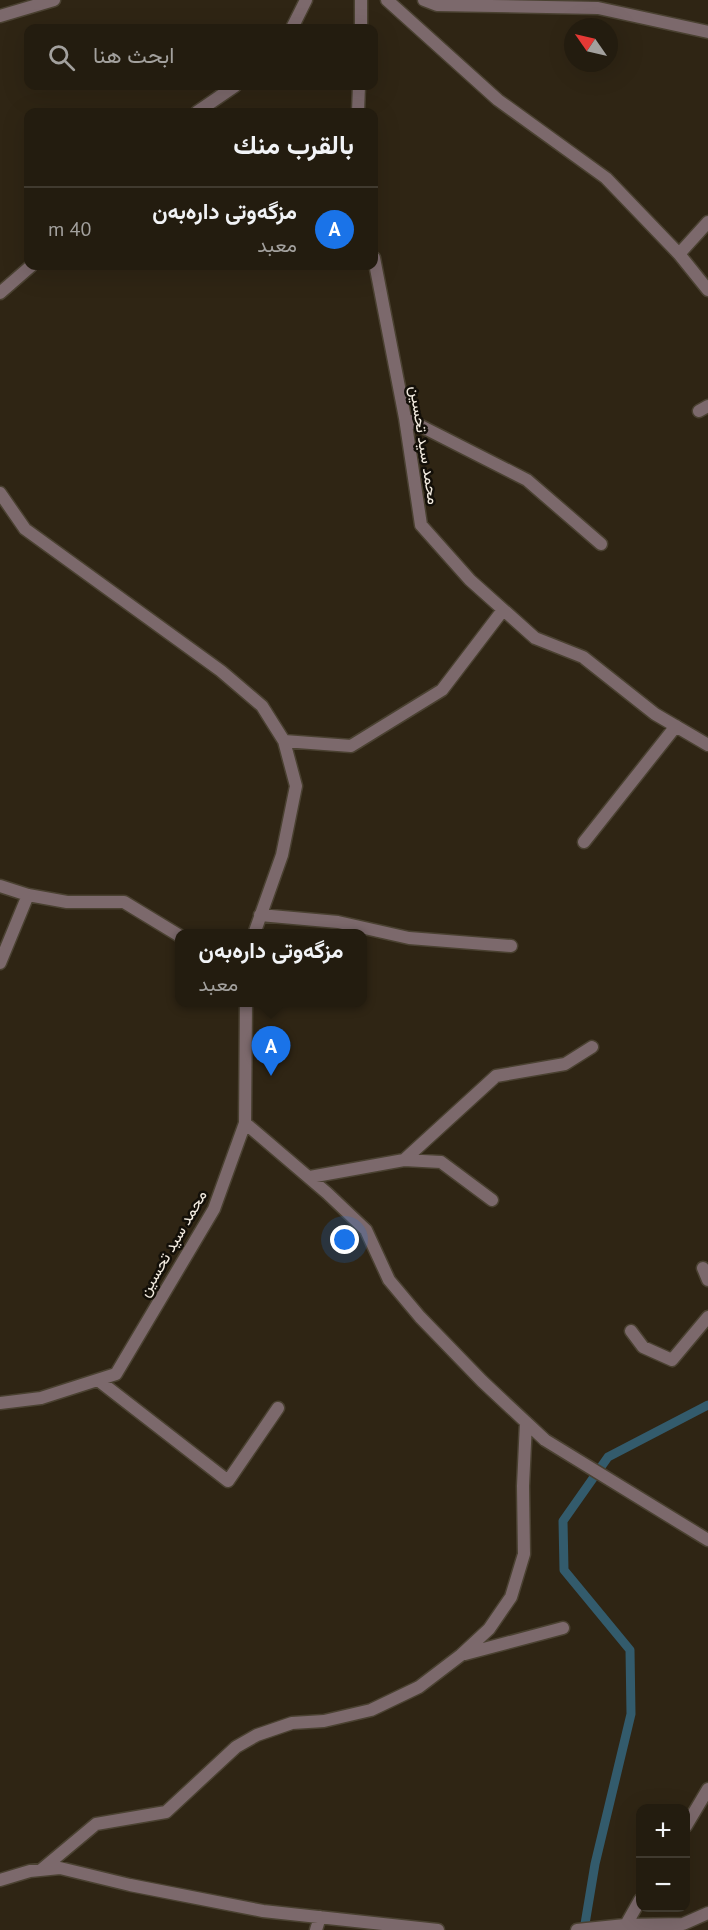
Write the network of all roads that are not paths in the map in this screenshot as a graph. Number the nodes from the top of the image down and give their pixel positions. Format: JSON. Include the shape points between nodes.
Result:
{"nodes":[{"id":1,"x":54,"y":0,"type":"edge"},
{"id":2,"x":306,"y":0,"type":"edge"},
{"id":3,"x":362,"y":0,"type":"edge"},
{"id":4,"x":387,"y":0,"type":"edge"},
{"id":5,"x":424,"y":0,"type":"edge"},
{"id":6,"x":0,"y":16,"type":"edge"},
{"id":7,"x":294,"y":24,"type":"edge"},
{"id":8,"x":361,"y":24,"type":"edge"},
{"id":9,"x":708,"y":32,"type":"edge"},
{"id":10,"x":229,"y":90,"type":"edge"},
{"id":11,"x":359,"y":90,"type":"edge"},
{"id":12,"x":203,"y":108,"type":"edge"},
{"id":13,"x":358,"y":108,"type":"edge"},
{"id":14,"x":708,"y":222,"type":"edge"},
{"id":15,"x":679,"y":254,"type":"junction"},
{"id":16,"x":27,"y":270,"type":"edge"},
{"id":17,"x":376,"y":270,"type":"edge"},
{"id":18,"x":708,"y":290,"type":"edge"},
{"id":19,"x":0,"y":293,"type":"edge"},
{"id":20,"x":405,"y":418,"type":"junction"},
{"id":21,"x":0,"y":493,"type":"edge"},
{"id":22,"x":601,"y":544,"type":"dead end"},
{"id":23,"x":503,"y":610,"type":"junction"},
{"id":24,"x":676,"y":726,"type":"junction"},
{"id":25,"x":284,"y":741,"type":"junction"},
{"id":26,"x":708,"y":746,"type":"edge"},
{"id":27,"x":584,"y":842,"type":"dead end"},
{"id":28,"x":0,"y":886,"type":"edge"},
{"id":29,"x":28,"y":895,"type":"junction"},
{"id":30,"x":260,"y":915,"type":"junction"},
{"id":31,"x":255,"y":929,"type":"edge"},
{"id":32,"x":175,"y":933,"type":"edge"},
{"id":33,"x":512,"y":946,"type":"dead end"},
{"id":34,"x":0,"y":963,"type":"edge"},
{"id":35,"x":244,"y":1007,"type":"edge"},
{"id":36,"x":592,"y":1047,"type":"dead end"},
{"id":37,"x":245,"y":1123,"type":"junction"},
{"id":38,"x":404,"y":1160,"type":"junction"},
{"id":39,"x":310,"y":1178,"type":"junction"},
{"id":40,"x":492,"y":1200,"type":"dead end"},
{"id":41,"x":708,"y":1317,"type":"edge"},
{"id":42,"x":631,"y":1331,"type":"dead end"},
{"id":43,"x":98,"y":1380,"type":"junction"},
{"id":44,"x":0,"y":1402,"type":"edge"},
{"id":45,"x":278,"y":1408,"type":"dead end"},
{"id":46,"x":525,"y":1422,"type":"junction"},
{"id":47,"x":708,"y":1540,"type":"edge"},
{"id":48,"x":563,"y":1628,"type":"dead end"},
{"id":49,"x":462,"y":1655,"type":"junction"},
{"id":50,"x":708,"y":1789,"type":"edge"},
{"id":51,"x":690,"y":1819,"type":"edge"},
{"id":52,"x":41,"y":1870,"type":"junction"},
{"id":53,"x":0,"y":1880,"type":"edge"},
{"id":54,"x":636,"y":1907,"type":"edge"},
{"id":55,"x":708,"y":1914,"type":"edge"},
{"id":56,"x":320,"y":1917,"type":"junction"},
{"id":57,"x":624,"y":1927,"type":"edge"},
{"id":58,"x":316,"y":1930,"type":"edge"},
{"id":59,"x":438,"y":1930,"type":"edge"},
{"id":60,"x":577,"y":1930,"type":"edge"}],
"edges":[{"from":1,"to":6,"type":"street"},
{"from":2,"to":7,"type":"street"},
{"from":3,"to":8,"type":"street"},
{"from":4,"to":15,"type":"street","via":[[498,100],[606,178]]},
{"from":5,"to":9,"type":"street","via":[[437,5],[598,8]]},
{"from":10,"to":12,"type":"street"},
{"from":11,"to":13,"type":"street"},
{"from":14,"to":15,"type":"street"},
{"from":15,"to":18,"type":"street"},
{"from":16,"to":19,"type":"street"},
{"from":17,"to":20,"type":"street","name":"محمد سید تحسین"},
{"from":20,"to":22,"type":"street","via":[[527,480]]},
{"from":20,"to":23,"type":"street","name":"محمد سید تحسین","via":[[421,525]]},
{"from":21,"to":25,"type":"street","via":[[25,529],[221,671],[262,706]]},
{"from":23,"to":24,"type":"street","name":"محمد سید تحسین","via":[[535,638],[583,657]]},
{"from":23,"to":25,"type":"street","via":[[442,690],[351,746]]},
{"from":24,"to":26,"type":"street","name":"محمد سید تحسین"},
{"from":24,"to":27,"type":"street"},
{"from":25,"to":30,"type":"street","via":[[296,786],[282,855]]},
{"from":28,"to":29,"type":"street"},
{"from":29,"to":32,"type":"street","via":[[67,902],[124,902]]},
{"from":29,"to":34,"type":"street"},
{"from":30,"to":31,"type":"street"},
{"from":30,"to":33,"type":"street","via":[[338,922],[409,938]]},
{"from":35,"to":37,"type":"street","name":"محمد سید تحسین"},
{"from":36,"to":38,"type":"street","via":[[565,1064],[496,1076]]},
{"from":37,"to":39,"type":"street"},
{"from":37,"to":43,"type":"street","name":"محمد سید تحسین","via":[[214,1209],[116,1374]]},
{"from":38,"to":39,"type":"street"},
{"from":38,"to":40,"type":"street","via":[[441,1162]]},
{"from":39,"to":46,"type":"street","via":[[366,1230],[389,1280],[420,1317]]},
{"from":41,"to":42,"type":"street","via":[[672,1360],[643,1347]]},
{"from":43,"to":44,"type":"street","name":"محمد سید تحسین","via":[[41,1398]]},
{"from":43,"to":45,"type":"street","via":[[228,1481]]},
{"from":46,"to":47,"type":"street","via":[[545,1440]]},
{"from":46,"to":49,"type":"street","via":[[524,1554],[511,1597],[489,1629]]},
{"from":48,"to":49,"type":"street"},
{"from":49,"to":52,"type":"street","via":[[419,1687],[371,1710],[324,1721],[292,1723],[257,1735],[236,1747],[166,1812],[96,1824]]},
{"from":50,"to":51,"type":"street"},
{"from":52,"to":53,"type":"street"},
{"from":52,"to":56,"type":"street","via":[[60,1868],[262,1911]]},
{"from":54,"to":57,"type":"street"},
{"from":55,"to":57,"type":"street","via":[[683,1924]]},
{"from":56,"to":58,"type":"street"},
{"from":56,"to":59,"type":"street"},
{"from":57,"to":60,"type":"street"}]}
